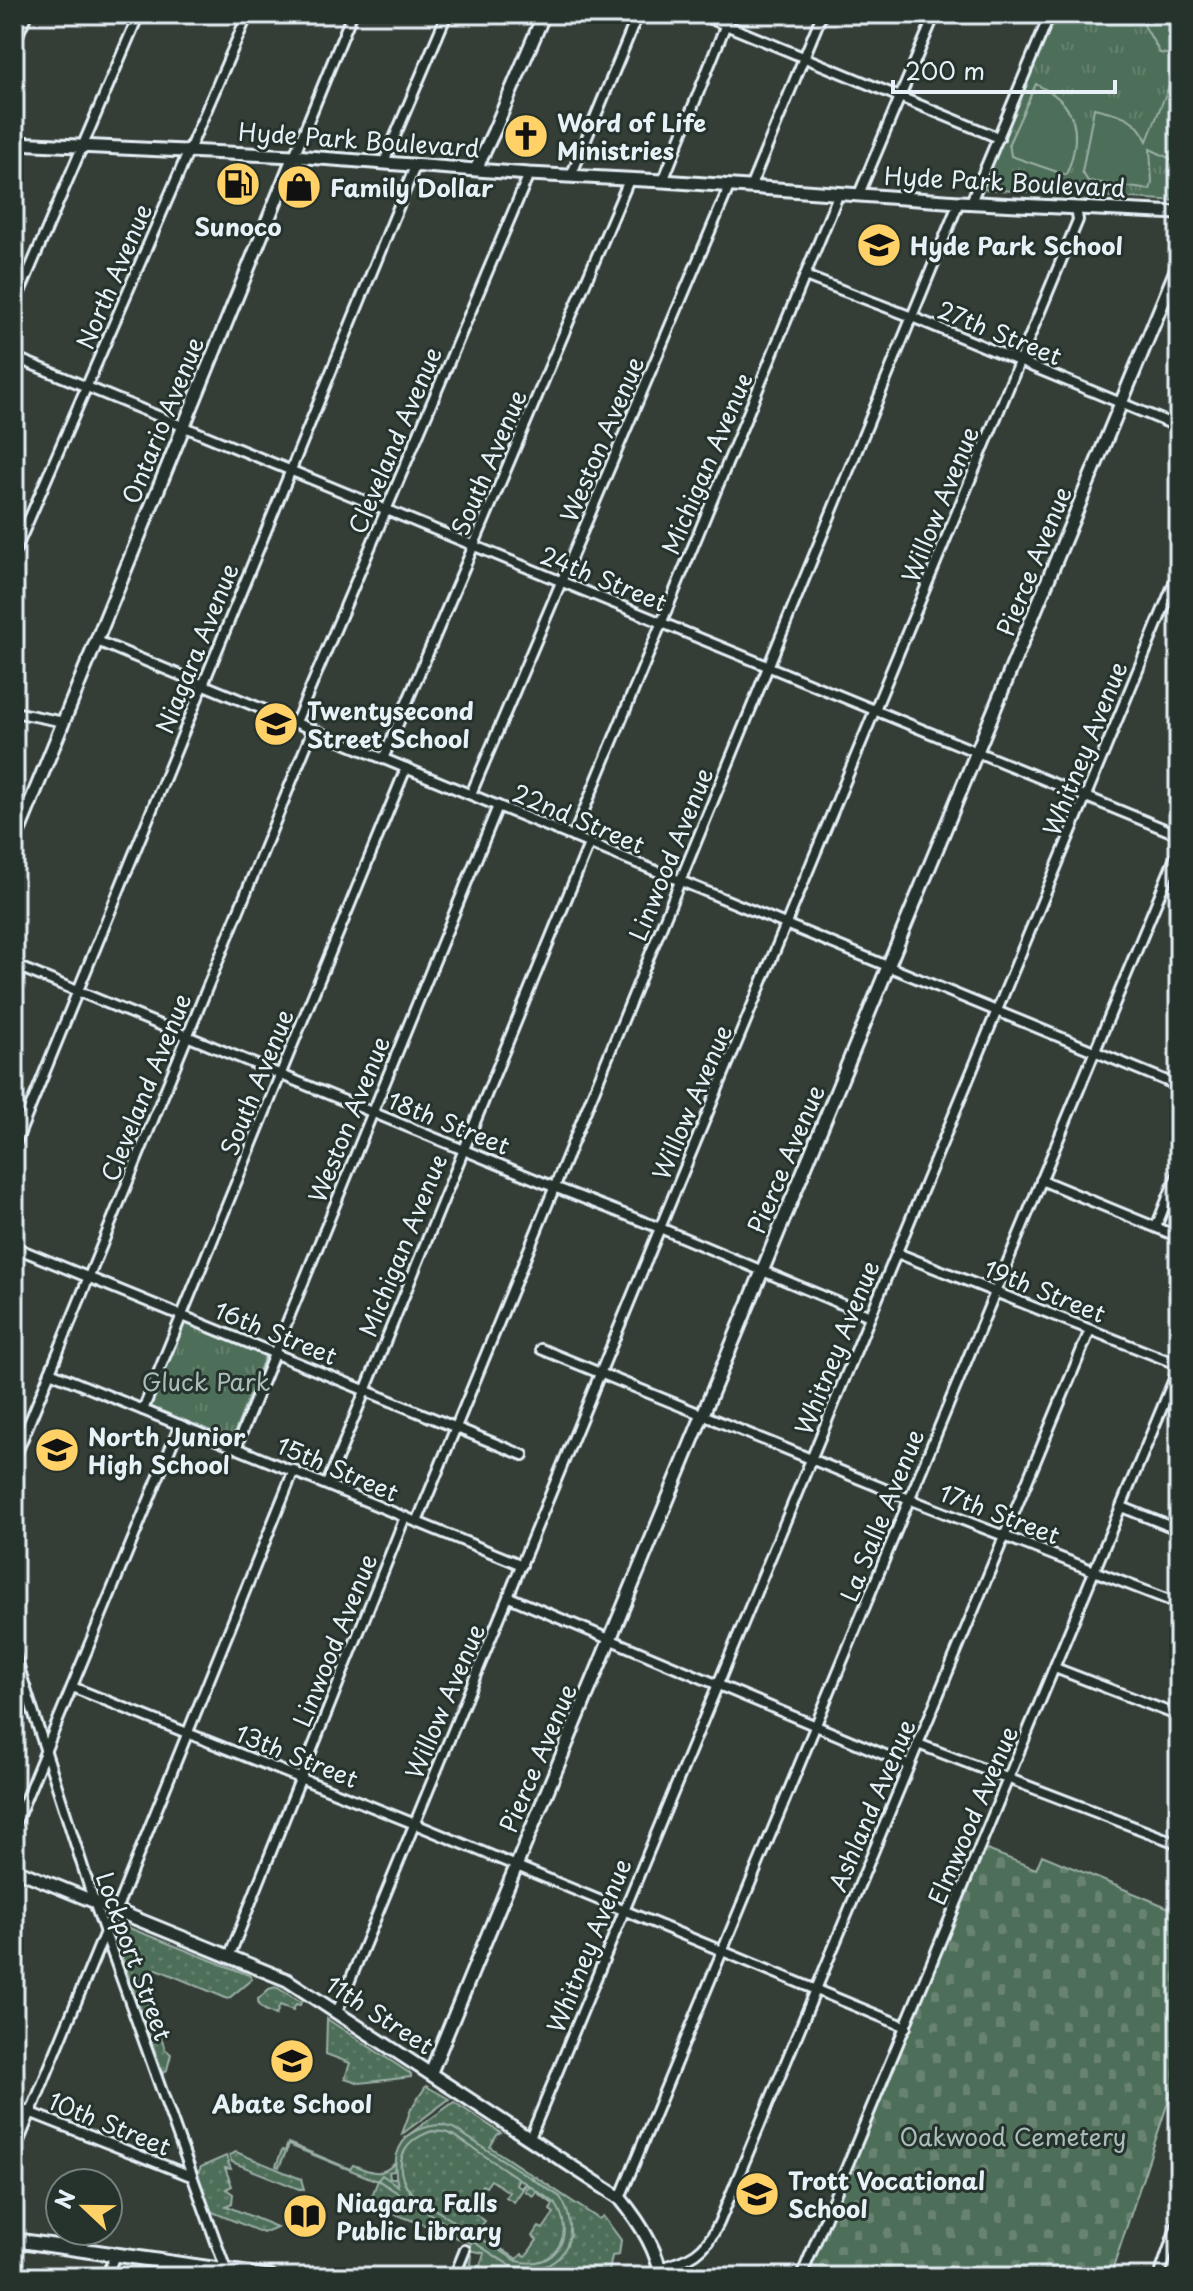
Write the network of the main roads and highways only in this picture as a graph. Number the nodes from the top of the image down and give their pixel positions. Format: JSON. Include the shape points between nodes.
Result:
{"nodes":[{"id":1,"x":14,"y":2240,"type":"edge"},
{"id":2,"x":232,"y":2273,"type":"edge"},
{"id":3,"x":271,"y":2277,"type":"edge"}],
"edges":[{"from":1,"to":2,"type":"main road"},
{"from":2,"to":3,"type":"main road"}]}
